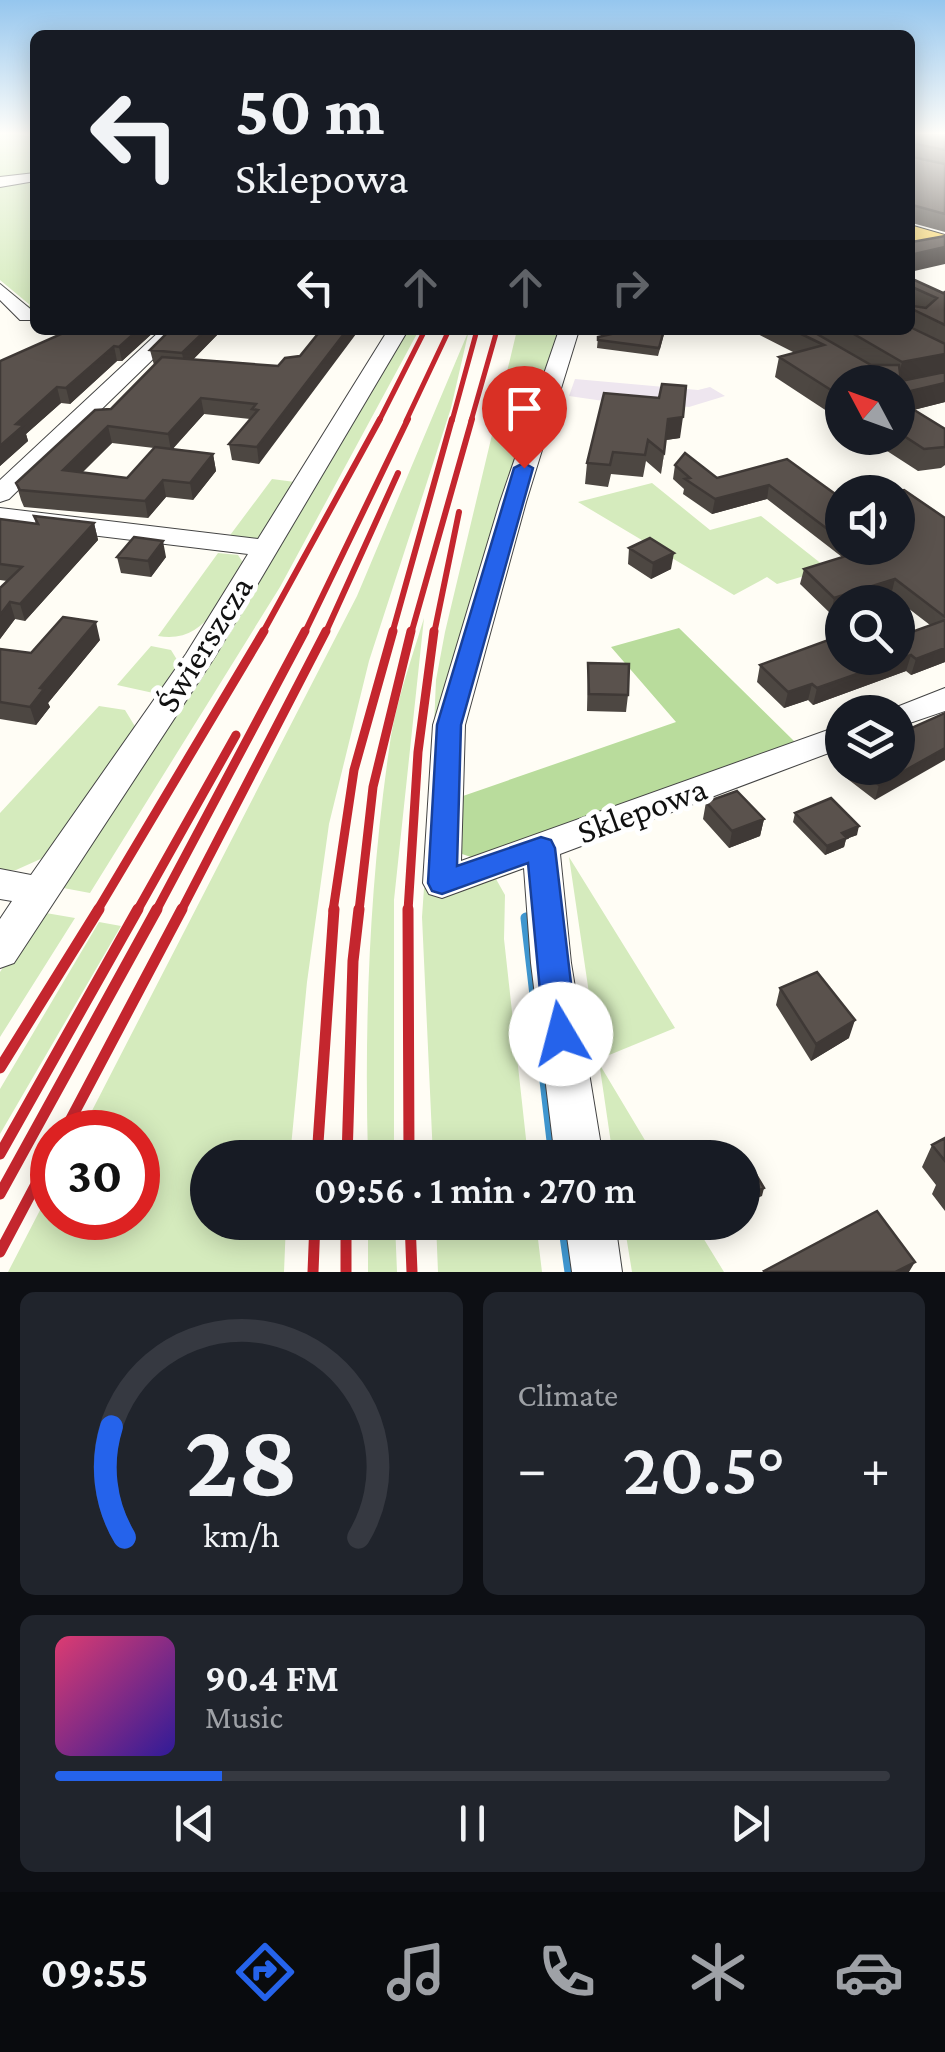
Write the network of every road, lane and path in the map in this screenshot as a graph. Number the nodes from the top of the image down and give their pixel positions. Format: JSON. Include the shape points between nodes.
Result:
{"nodes":[{"id":1,"x":915,"y":234,"type":"edge"},
{"id":2,"x":945,"y":243,"type":"edge"},
{"id":3,"x":915,"y":251,"type":"edge"},
{"id":4,"x":0,"y":290,"type":"edge"},
{"id":5,"x":30,"y":314,"type":"edge"},
{"id":6,"x":30,"y":315,"type":"edge"},
{"id":7,"x":0,"y":322,"type":"edge"},
{"id":8,"x":168,"y":335,"type":"edge"},
{"id":9,"x":395,"y":335,"type":"edge"},
{"id":10,"x":567,"y":335,"type":"edge"},
{"id":11,"x":0,"y":494,"type":"edge"},
{"id":12,"x":0,"y":516,"type":"edge"},
{"id":13,"x":263,"y":548,"type":"junction"},
{"id":14,"x":945,"y":699,"type":"edge"},
{"id":15,"x":915,"y":710,"type":"edge"},
{"id":16,"x":825,"y":742,"type":"edge"},
{"id":17,"x":541,"y":848,"type":"junction"},
{"id":18,"x":0,"y":884,"type":"edge"},
{"id":19,"x":40,"y":892,"type":"junction"},
{"id":20,"x":0,"y":951,"type":"edge"},
{"id":21,"x":577,"y":1140,"type":"edge"},
{"id":22,"x":593,"y":1240,"type":"edge"},
{"id":23,"x":597,"y":1272,"type":"edge"}],
"edges":[{"from":1,"to":2,"type":"main road"},
{"from":2,"to":3,"type":"street"},
{"from":4,"to":5,"type":"street"},
{"from":6,"to":7,"type":"street"},
{"from":8,"to":11,"type":"street"},
{"from":9,"to":13,"type":"street","name":"Świerszcza"},
{"from":10,"to":17,"type":"street","name":"Sklepowa","via":[[449,725],[442,883]]},
{"from":12,"to":13,"type":"street"},
{"from":13,"to":19,"type":"street","name":"Świerszcza","via":[[199,658]]},
{"from":14,"to":15,"type":"street"},
{"from":16,"to":17,"type":"street","name":"Sklepowa"},
{"from":17,"to":21,"type":"street"},
{"from":18,"to":19,"type":"street"},
{"from":19,"to":20,"type":"street","name":"Świerszcza"},
{"from":22,"to":23,"type":"street"}]}
